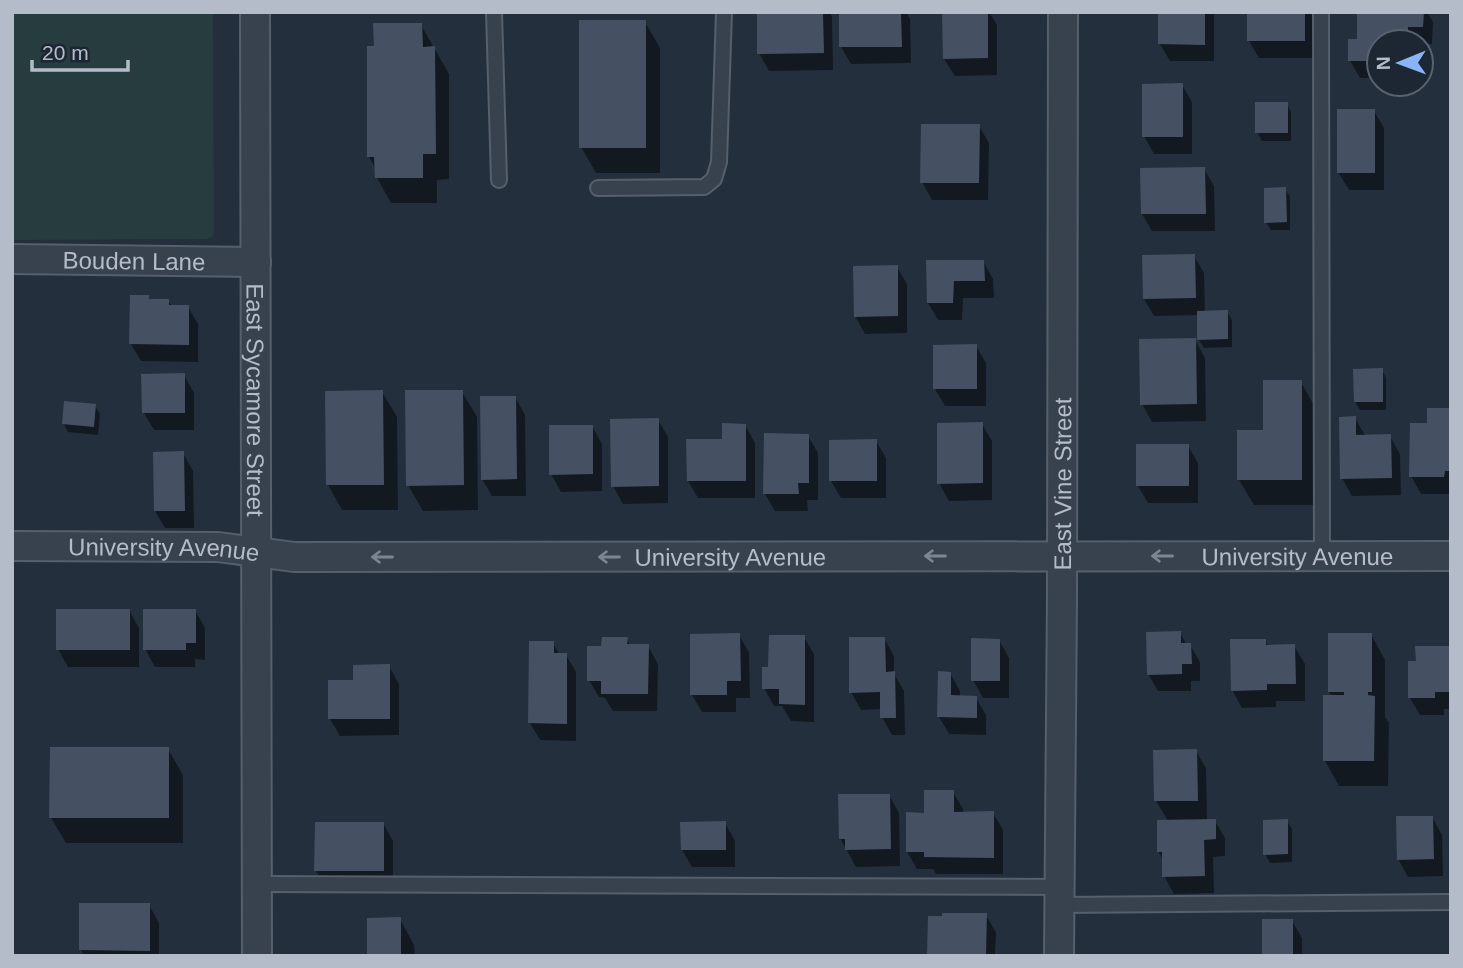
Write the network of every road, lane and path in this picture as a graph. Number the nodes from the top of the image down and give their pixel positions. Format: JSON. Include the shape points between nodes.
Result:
{"nodes":[{"id":1,"x":256,"y":12,"type":"edge"},
{"id":2,"x":494,"y":12,"type":"edge"},
{"id":3,"x":724,"y":12,"type":"edge"},
{"id":4,"x":1063,"y":12,"type":"edge"},
{"id":5,"x":1321,"y":12,"type":"edge"},
{"id":6,"x":499,"y":180,"type":"dead end"},
{"id":7,"x":598,"y":188,"type":"dead end"},
{"id":8,"x":12,"y":259,"type":"edge"},
{"id":9,"x":256,"y":262,"type":"junction"},
{"id":10,"x":12,"y":546,"type":"edge"},
{"id":11,"x":256,"y":552,"type":"junction"},
{"id":12,"x":1062,"y":556,"type":"junction"},
{"id":13,"x":1322,"y":556,"type":"junction"},
{"id":14,"x":1451,"y":556,"type":"edge"},
{"id":15,"x":257,"y":884,"type":"junction"},
{"id":16,"x":1059,"y":896,"type":"junction"},
{"id":17,"x":1451,"y":902,"type":"edge"},
{"id":18,"x":257,"y":956,"type":"edge"},
{"id":19,"x":1059,"y":956,"type":"edge"}],
"edges":[{"from":1,"to":9,"type":"street","name":"East Sycamore Street"},
{"from":2,"to":6,"type":"lane"},
{"from":3,"to":7,"type":"lane","via":[[719,162],[714,178],[704,187]]},
{"from":4,"to":12,"type":"street","name":"East Vine Street"},
{"from":5,"to":13,"type":"lane"},
{"from":8,"to":9,"type":"street","name":"Bouden Lane"},
{"from":9,"to":11,"type":"street","name":"East Sycamore Street"},
{"from":10,"to":11,"type":"street","name":"University Avenue","via":[[218,547]]},
{"from":12,"to":11,"type":"street","name":"University Avenue","one_way":true,"via":[[294,557]]},
{"from":11,"to":15,"type":"street","name":"East Sycamore Street"},
{"from":13,"to":12,"type":"street","name":"University Avenue","one_way":true},
{"from":12,"to":16,"type":"street","name":"East Vine Street"},
{"from":13,"to":14,"type":"street","name":"University Avenue"},
{"from":15,"to":16,"type":"lane"},
{"from":15,"to":18,"type":"street","name":"East Sycamore Street"},
{"from":16,"to":17,"type":"lane"},
{"from":16,"to":19,"type":"street","name":"East Vine Street"}]}
